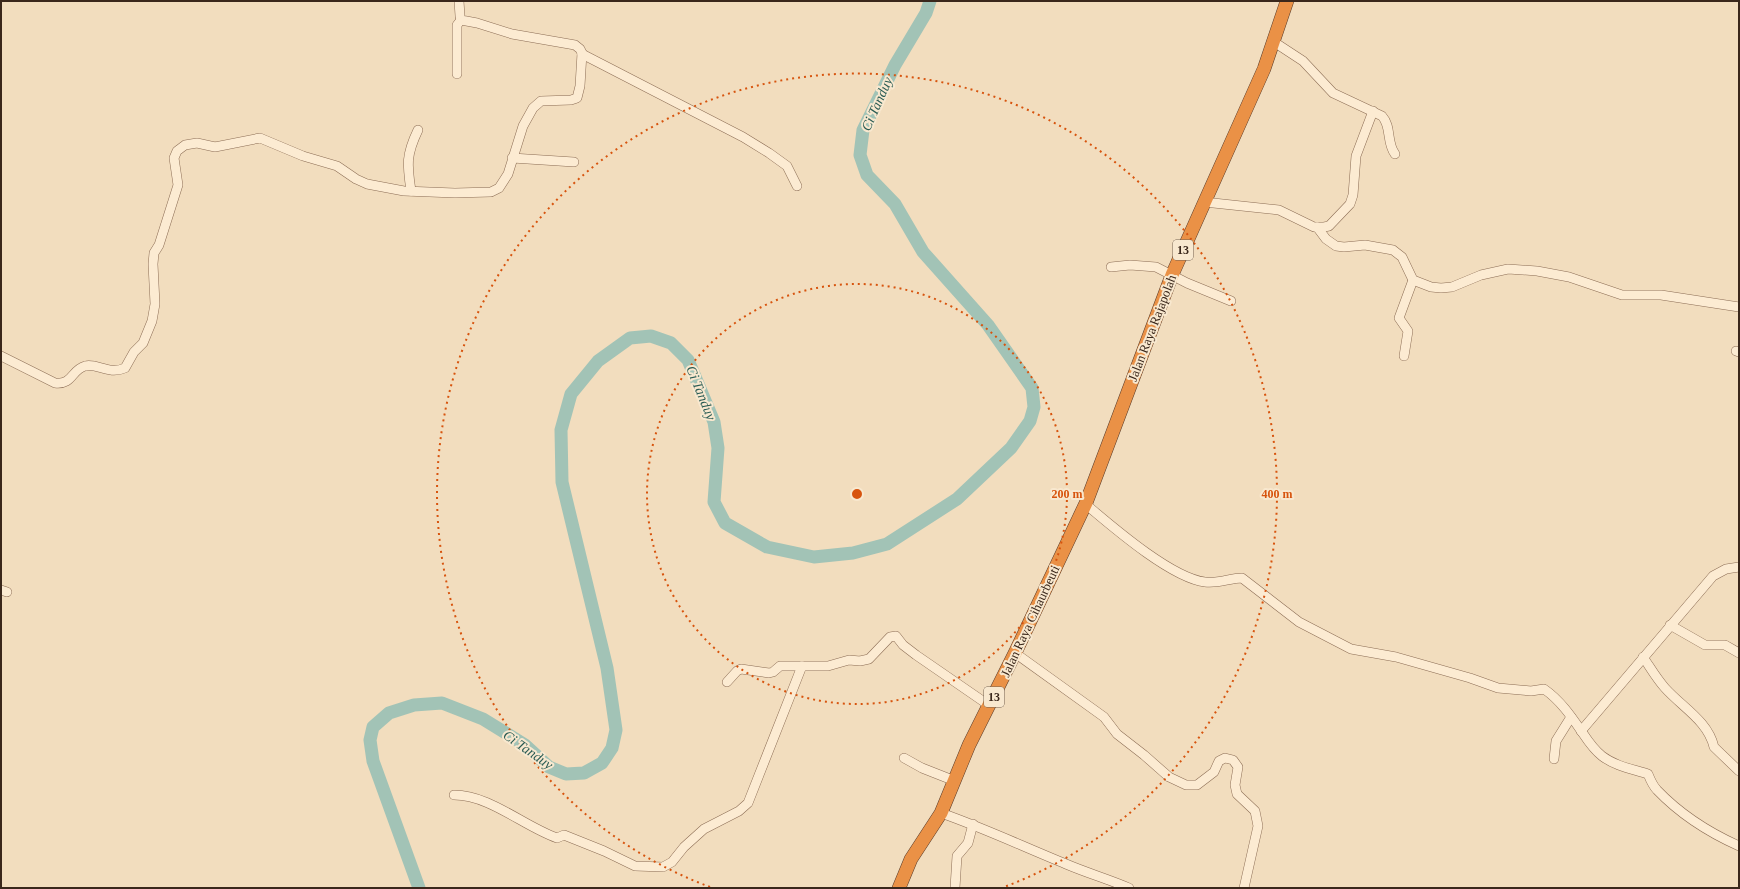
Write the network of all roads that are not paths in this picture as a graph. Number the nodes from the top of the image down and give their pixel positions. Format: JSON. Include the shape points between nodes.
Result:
{"nodes":[{"id":1,"x":459,"y":1,"type":"edge"},
{"id":2,"x":1287,"y":1,"type":"edge"},
{"id":3,"x":462,"y":20,"type":"junction"},
{"id":4,"x":1274,"y":42,"type":"junction"},
{"id":5,"x":582,"y":54,"type":"junction"},
{"id":6,"x":457,"y":74,"type":"dead end"},
{"id":7,"x":1373,"y":111,"type":"junction"},
{"id":8,"x":418,"y":130,"type":"dead end"},
{"id":9,"x":1395,"y":154,"type":"dead end"},
{"id":10,"x":512,"y":158,"type":"junction"},
{"id":11,"x":574,"y":162,"type":"dead end"},
{"id":12,"x":797,"y":186,"type":"dead end"},
{"id":13,"x":411,"y":191,"type":"junction"},
{"id":14,"x":1204,"y":202,"type":"junction"},
{"id":15,"x":1317,"y":227,"type":"junction"},
{"id":16,"x":1111,"y":267,"type":"dead end"},
{"id":17,"x":1172,"y":276,"type":"junction"},
{"id":18,"x":1413,"y":280,"type":"junction"},
{"id":19,"x":1231,"y":301,"type":"dead end"},
{"id":20,"x":1739,"y":307,"type":"edge"},
{"id":21,"x":1,"y":356,"type":"edge"},
{"id":22,"x":1404,"y":356,"type":"dead end"},
{"id":23,"x":1086,"y":503,"type":"junction"},
{"id":24,"x":1739,"y":567,"type":"edge"},
{"id":25,"x":1670,"y":625,"type":"junction"},
{"id":26,"x":1739,"y":652,"type":"edge"},
{"id":27,"x":1015,"y":653,"type":"junction"},
{"id":28,"x":1643,"y":657,"type":"junction"},
{"id":29,"x":802,"y":666,"type":"junction"},
{"id":30,"x":727,"y":682,"type":"dead end"},
{"id":31,"x":990,"y":706,"type":"junction"},
{"id":32,"x":1571,"y":717,"type":"junction"},
{"id":33,"x":1581,"y":731,"type":"junction"},
{"id":34,"x":904,"y":758,"type":"dead end"},
{"id":35,"x":1554,"y":759,"type":"dead end"},
{"id":36,"x":1739,"y":771,"type":"edge"},
{"id":37,"x":955,"y":781,"type":"junction"},
{"id":38,"x":454,"y":795,"type":"dead end"},
{"id":39,"x":941,"y":813,"type":"junction"},
{"id":40,"x":973,"y":824,"type":"junction"},
{"id":41,"x":1739,"y":846,"type":"edge"},
{"id":42,"x":899,"y":888,"type":"edge"},
{"id":43,"x":955,"y":888,"type":"edge"},
{"id":44,"x":1129,"y":888,"type":"edge"},
{"id":45,"x":1244,"y":888,"type":"edge"}],
"edges":[{"from":1,"to":3,"type":"street"},
{"from":2,"to":4,"type":"highway","name":"Jalan Raya Rajapolah","number":"13"},
{"from":3,"to":5,"type":"street","via":[[512,34],[575,45],[580,48]]},
{"from":3,"to":6,"type":"street","via":[[457,25]]},
{"from":4,"to":7,"type":"street","via":[[1303,61],[1333,93]]},
{"from":4,"to":14,"type":"highway","name":"Jalan Raya Rajapolah","number":"13"},
{"from":5,"to":10,"type":"street","via":[[577,98],[538,103],[523,126]]},
{"from":5,"to":12,"type":"street","via":[[743,137],[787,166]]},
{"from":7,"to":9,"type":"street","via":[[1387,122],[1389,144]]},
{"from":7,"to":15,"type":"street","via":[[1356,156],[1350,204],[1329,226]]},
{"from":8,"to":13,"type":"street","via":[[408,158]]},
{"from":10,"to":11,"type":"street"},
{"from":10,"to":13,"type":"street","via":[[508,174],[498,188],[491,192]]},
{"from":13,"to":21,"type":"street","via":[[361,182],[337,166],[303,156],[260,138],[215,147],[196,142],[185,145],[174,158],[178,185],[159,245],[154,253],[152,276],[155,304],[152,321],[143,343],[134,352],[125,368],[112,371],[87,365],[79,368],[66,382],[60,384]]},
{"from":14,"to":15,"type":"street","via":[[1279,210]]},
{"from":14,"to":17,"type":"highway","name":"Jalan Raya Rajapolah","number":"13"},
{"from":15,"to":18,"type":"street","via":[[1326,239],[1336,246],[1365,245],[1392,250],[1402,258]]},
{"from":16,"to":17,"type":"street","via":[[1144,266],[1156,268]]},
{"from":17,"to":19,"type":"street"},
{"from":17,"to":23,"type":"highway","name":"Jalan Raya Rajapolah","number":"13"},
{"from":18,"to":20,"type":"street","via":[[1441,288],[1508,269],[1537,271],[1569,277],[1622,295],[1661,295]]},
{"from":18,"to":22,"type":"street","via":[[1399,318],[1408,331]]},
{"from":23,"to":27,"type":"highway","name":"Jalan Raya Cihaurbeuti","number":"13"},
{"from":23,"to":32,"type":"street","via":[[1118,532],[1166,565],[1195,580],[1206,582],[1242,578],[1299,622],[1351,649],[1396,657],[1498,688],[1531,691],[1544,689],[1555,697]]},
{"from":24,"to":25,"type":"street","via":[[1726,569],[1712,576]]},
{"from":25,"to":26,"type":"street","via":[[1705,645],[1725,645]]},
{"from":25,"to":28,"type":"street"},
{"from":27,"to":31,"type":"highway","name":"Jalan Raya Cihaurbeuti","number":"13"},
{"from":27,"to":45,"type":"street","via":[[1104,717],[1117,734],[1168,777],[1186,785],[1197,785],[1214,772],[1219,761],[1225,758],[1233,760],[1238,766],[1235,785],[1237,794],[1255,811],[1258,826]]},
{"from":28,"to":33,"type":"street"},
{"from":28,"to":36,"type":"street","via":[[1664,687],[1706,728],[1714,740],[1714,747]]},
{"from":29,"to":30,"type":"street","via":[[780,666],[769,673],[741,669]]},
{"from":29,"to":31,"type":"street","via":[[828,666],[849,660],[869,660],[890,637],[896,636],[916,655]]},
{"from":29,"to":38,"type":"street","via":[[748,803],[739,811],[704,829],[666,866],[654,868],[631,865],[564,835],[557,838],[542,832],[468,795]]},
{"from":31,"to":37,"type":"highway","name":"Jalan Raya Cihaurbeuti","number":"13","via":[[969,745]]},
{"from":32,"to":33,"type":"street"},
{"from":32,"to":35,"type":"street","via":[[1556,741]]},
{"from":33,"to":41,"type":"street","via":[[1601,755],[1617,764],[1648,774],[1656,789],[1689,817]]},
{"from":34,"to":37,"type":"street"},
{"from":37,"to":39,"type":"highway","name":"Jalan Raya Cihaurbeuti","number":"13"},
{"from":39,"to":40,"type":"street"},
{"from":39,"to":42,"type":"highway","name":"Jalan Raya Cihaurbeuti","number":"13","via":[[911,859]]},
{"from":40,"to":43,"type":"street","via":[[968,843],[957,856]]},
{"from":40,"to":44,"type":"street"}]}
